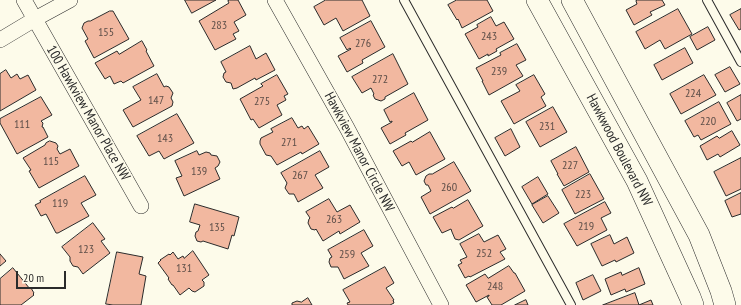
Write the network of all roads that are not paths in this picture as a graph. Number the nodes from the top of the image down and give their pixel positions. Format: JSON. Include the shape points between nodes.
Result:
{"nodes":[{"id":1,"x":24,"y":0,"type":"edge"},
{"id":2,"x":70,"y":0,"type":"edge"},
{"id":3,"x":275,"y":0,"type":"edge"},
{"id":4,"x":404,"y":0,"type":"edge"},
{"id":5,"x":537,"y":0,"type":"edge"},
{"id":6,"x":572,"y":0,"type":"edge"},
{"id":7,"x":707,"y":0,"type":"edge"},
{"id":8,"x":35,"y":20,"type":"junction"},
{"id":9,"x":0,"y":40,"type":"edge"},
{"id":10,"x":741,"y":62,"type":"edge"},
{"id":11,"x":663,"y":169,"type":"junction"},
{"id":12,"x":638,"y":181,"type":"junction"},
{"id":13,"x":141,"y":206,"type":"dead end"},
{"id":14,"x":440,"y":305,"type":"edge"},
{"id":15,"x":571,"y":305,"type":"edge"},
{"id":16,"x":693,"y":305,"type":"edge"},
{"id":17,"x":725,"y":305,"type":"edge"}],
"edges":[{"from":1,"to":8,"type":"street","name":"100 Hawkview Manor Place NW"},
{"from":2,"to":8,"type":"street"},
{"from":3,"to":14,"type":"street","name":"Hawkview Manor Circle NW","via":[[347,128]]},
{"from":4,"to":15,"type":"lane"},
{"from":5,"to":12,"type":"street","name":"Hawkwood Boulevard NW"},
{"from":6,"to":11,"type":"street","name":"Hawkwood Boulevard NW"},
{"from":7,"to":10,"type":"lane"},
{"from":8,"to":9,"type":"street"},
{"from":8,"to":13,"type":"street","name":"100 Hawkview Manor Place NW"},
{"from":11,"to":12,"type":"street"},
{"from":11,"to":17,"type":"street","name":"Hawkwood Boulevard NW","via":[[699,235]]},
{"from":12,"to":16,"type":"street","name":"Hawkwood Boulevard NW"}]}
